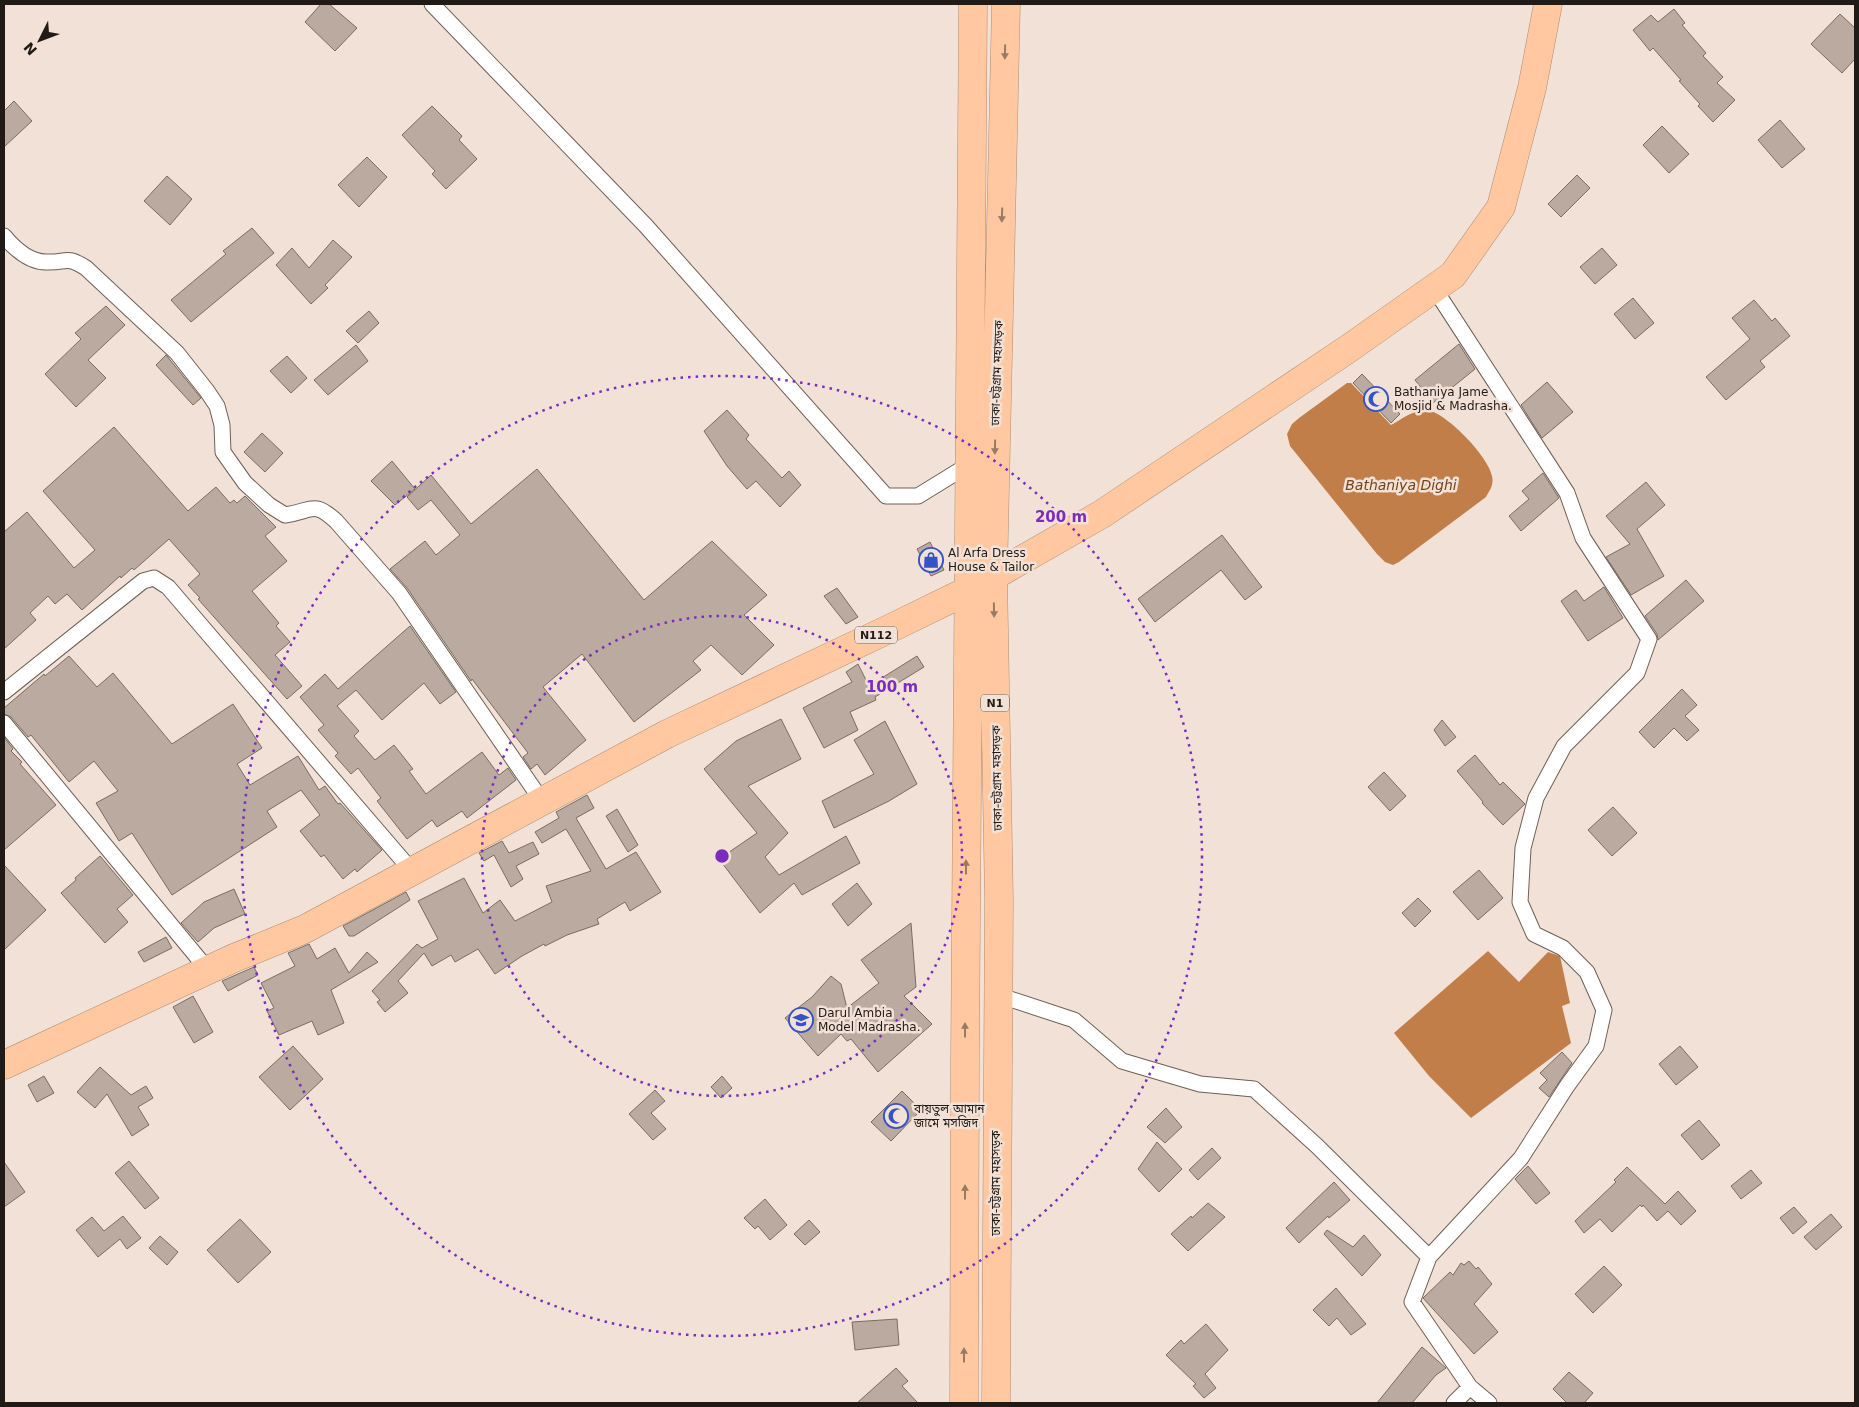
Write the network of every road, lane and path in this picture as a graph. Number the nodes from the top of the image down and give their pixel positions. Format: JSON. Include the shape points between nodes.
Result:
{"nodes":[{"id":1,"x":432,"y":4,"type":"edge"},
{"id":2,"x":973,"y":4,"type":"edge"},
{"id":3,"x":1006,"y":4,"type":"edge"},
{"id":4,"x":1548,"y":4,"type":"edge"},
{"id":5,"x":4,"y":236,"type":"edge"},
{"id":6,"x":1434,"y":288,"type":"junction"},
{"id":7,"x":970,"y":464,"type":"junction"},
{"id":8,"x":993,"y":576,"type":"junction"},
{"id":9,"x":968,"y":590,"type":"junction"},
{"id":10,"x":4,"y":692,"type":"edge"},
{"id":11,"x":4,"y":723,"type":"edge"},
{"id":12,"x":542,"y":801,"type":"junction"},
{"id":13,"x":412,"y":871,"type":"junction"},
{"id":14,"x":208,"y":970,"type":"junction"},
{"id":15,"x":998,"y":995,"type":"junction"},
{"id":16,"x":7,"y":1059,"type":"edge"},
{"id":17,"x":1429,"y":1257,"type":"junction"},
{"id":18,"x":1470,"y":1388,"type":"junction"},
{"id":19,"x":964,"y":1403,"type":"edge"},
{"id":20,"x":996,"y":1403,"type":"edge"},
{"id":21,"x":1454,"y":1403,"type":"edge"},
{"id":22,"x":1489,"y":1403,"type":"edge"}],
"edges":[{"from":1,"to":7,"type":"street","via":[[646,226],[886,496],[918,496]]},
{"from":2,"to":7,"type":"highway","name":"ঢাকা-চট্টগ্রাম মহাসড়ক","number":"N1"},
{"from":3,"to":8,"type":"highway","name":"ঢাকা-চট্টগ্রাম মহাসড়ক","number":"N1","one_way":true},
{"from":4,"to":6,"type":"highway","number":"N112","via":[[1532,88],[1501,207],[1453,275]]},
{"from":5,"to":12,"type":"street","via":[[29,258],[44,262],[74,260],[86,268],[177,353],[217,406],[222,425],[223,452],[245,483],[285,515],[315,507],[336,521],[399,593]]},
{"from":6,"to":8,"type":"highway","number":"N112","via":[[1102,514]]},
{"from":6,"to":17,"type":"street","via":[[1567,493],[1582,538],[1649,639],[1637,673],[1564,746],[1536,798],[1523,848],[1520,902],[1534,934],[1563,948],[1587,972],[1604,1010],[1596,1046],[1522,1158]]},
{"from":7,"to":9,"type":"highway","name":"ঢাকা-চট্টগ্রাম মহাসড়ক","number":"N1"},
{"from":8,"to":9,"type":"highway","number":"N112"},
{"from":8,"to":15,"type":"highway","name":"ঢাকা-চট্টগ্রাম মহাসড়ক","number":"N1","one_way":true},
{"from":9,"to":12,"type":"highway","number":"N112","via":[[667,734]]},
{"from":19,"to":9,"type":"highway","name":"ঢাকা-চট্টগ্রাম মহাসড়ক","number":"N1","one_way":true},
{"from":10,"to":13,"type":"street","via":[[143,581],[154,578],[168,587]]},
{"from":11,"to":14,"type":"street"},
{"from":12,"to":13,"type":"highway","number":"N112"},
{"from":13,"to":14,"type":"highway","number":"N112","via":[[305,928]]},
{"from":14,"to":16,"type":"highway","number":"N112"},
{"from":15,"to":17,"type":"street","via":[[1074,1020],[1122,1061],[1200,1084],[1254,1089],[1317,1146]]},
{"from":15,"to":20,"type":"highway","name":"ঢাকা-চট্টগ্রাম মহাসড়ক","number":"N1"},
{"from":17,"to":18,"type":"street","via":[[1412,1302]]},
{"from":18,"to":21,"type":"street"},
{"from":18,"to":22,"type":"street"}]}
